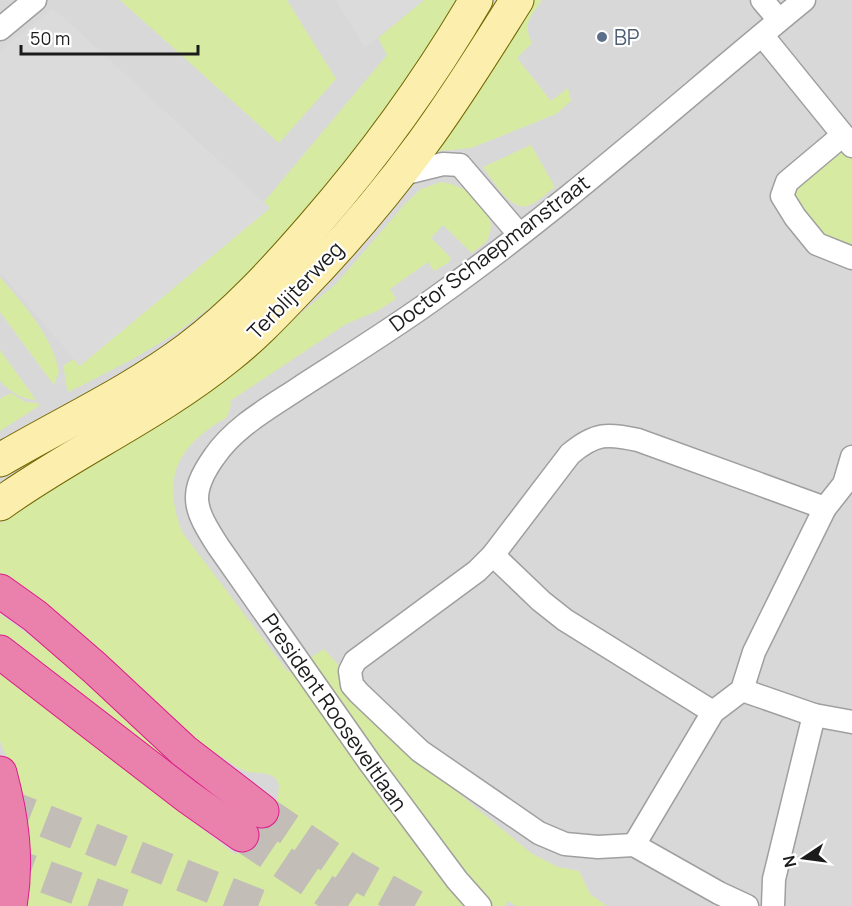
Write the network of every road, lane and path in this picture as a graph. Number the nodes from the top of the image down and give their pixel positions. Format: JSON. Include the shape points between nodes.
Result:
{"nodes":[{"id":1,"x":35,"y":0,"type":"edge"},
{"id":2,"x":476,"y":0,"type":"edge"},
{"id":3,"x":517,"y":0,"type":"edge"},
{"id":4,"x":762,"y":0,"type":"edge"},
{"id":5,"x":802,"y":0,"type":"edge"},
{"id":6,"x":771,"y":27,"type":"junction"},
{"id":7,"x":0,"y":29,"type":"edge"},
{"id":8,"x":848,"y":141,"type":"edge"},
{"id":9,"x":398,"y":175,"type":"junction"},
{"id":10,"x":519,"y":234,"type":"junction"},
{"id":11,"x":852,"y":258,"type":"edge"},
{"id":12,"x":852,"y":457,"type":"edge"},
{"id":13,"x":0,"y":460,"type":"edge"},
{"id":14,"x":848,"y":485,"type":"edge"},
{"id":15,"x":0,"y":504,"type":"edge"},
{"id":16,"x":825,"y":508,"type":"junction"},
{"id":17,"x":199,"y":513,"type":"joint"},
{"id":18,"x":493,"y":555,"type":"junction"},
{"id":19,"x":0,"y":591,"type":"edge"},
{"id":20,"x":0,"y":652,"type":"edge"},
{"id":21,"x":742,"y":690,"type":"junction"},
{"id":22,"x":713,"y":712,"type":"junction"},
{"id":23,"x":814,"y":715,"type":"junction"},
{"id":24,"x":852,"y":723,"type":"edge"},
{"id":25,"x":0,"y":773,"type":"edge"},
{"id":26,"x":634,"y":844,"type":"junction"},
{"id":27,"x":10,"y":906,"type":"edge"},
{"id":28,"x":480,"y":906,"type":"edge"},
{"id":29,"x":747,"y":906,"type":"edge"},
{"id":30,"x":773,"y":906,"type":"edge"}],
"edges":[{"from":1,"to":7,"type":"street"},
{"from":2,"to":13,"type":"main road","name":"Terblijterweg","via":[[372,155],[250,296],[152,374]]},
{"from":3,"to":9,"type":"main road","name":"Terblijterweg","via":[[449,106]]},
{"from":4,"to":6,"type":"street"},
{"from":5,"to":6,"type":"street","name":"Doctor Schaepmanstraat"},
{"from":6,"to":8,"type":"street"},
{"from":6,"to":10,"type":"street","name":"Doctor Schaepmanstraat"},
{"from":8,"to":11,"type":"street","via":[[787,182],[782,196],[817,244]]},
{"from":9,"to":10,"type":"street","via":[[443,164],[460,165]]},
{"from":9,"to":15,"type":"main road","name":"Terblijterweg","via":[[318,269],[229,357],[165,403]]},
{"from":10,"to":17,"type":"street","name":"Doctor Schaepmanstraat","via":[[439,296],[235,433],[214,457],[198,488]]},
{"from":12,"to":14,"type":"street"},
{"from":14,"to":16,"type":"street"},
{"from":16,"to":18,"type":"street","via":[[638,440],[606,435],[589,440],[570,454]]},
{"from":16,"to":21,"type":"street","via":[[754,652]]},
{"from":17,"to":28,"type":"street","name":"President Rooseveltlaan","via":[[370,763]]},
{"from":18,"to":22,"type":"street","via":[[565,620]]},
{"from":18,"to":26,"type":"street","via":[[477,571],[355,660],[350,671],[352,685],[420,751],[539,833],[565,844]]},
{"from":19,"to":20,"type":"highway","via":[[69,644],[184,751],[252,823],[188,797]]},
{"from":21,"to":22,"type":"street"},
{"from":21,"to":23,"type":"street"},
{"from":22,"to":26,"type":"street"},
{"from":23,"to":24,"type":"street"},
{"from":23,"to":30,"type":"street","via":[[774,879]]},
{"from":25,"to":27,"type":"highway","via":[[15,856]]},
{"from":26,"to":29,"type":"street"}]}
